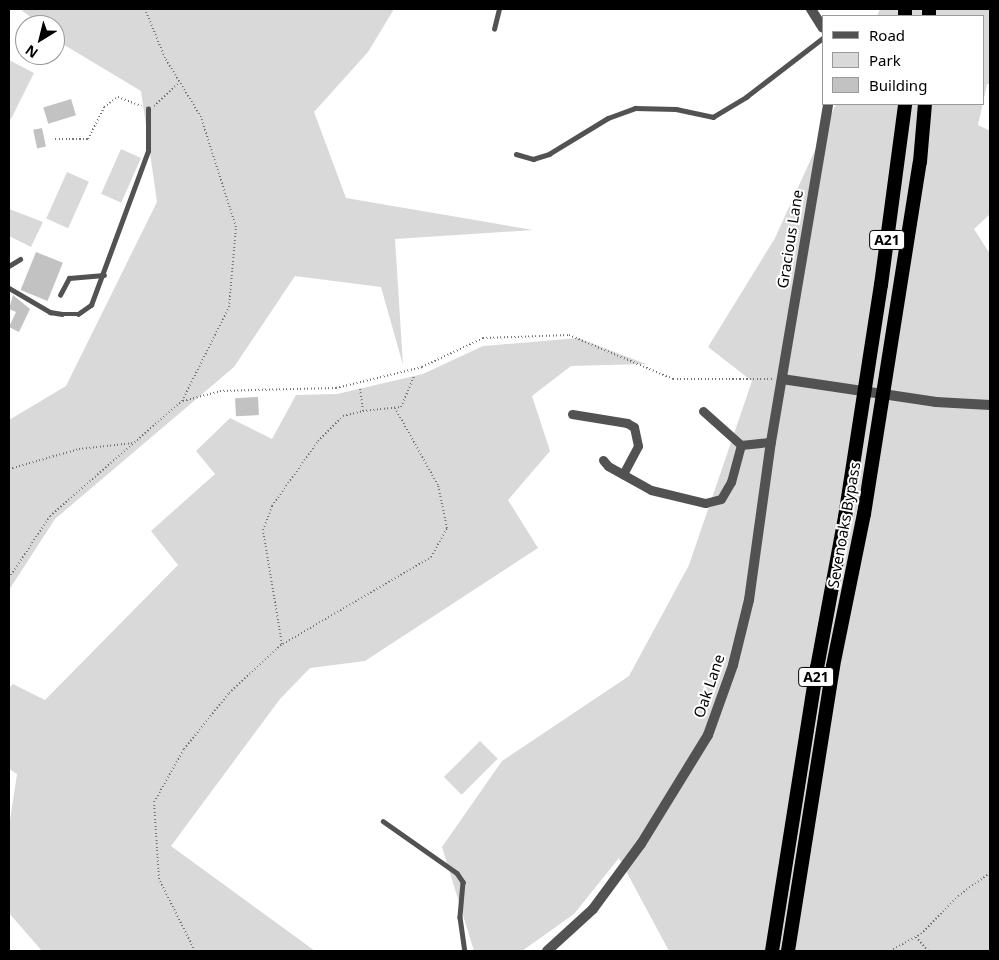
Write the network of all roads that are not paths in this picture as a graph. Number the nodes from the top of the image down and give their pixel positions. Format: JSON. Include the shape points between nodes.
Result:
{"nodes":[{"id":1,"x":499,"y":9,"type":"edge"},
{"id":2,"x":811,"y":9,"type":"edge"},
{"id":3,"x":822,"y":26,"type":"edge"},
{"id":4,"x":494,"y":28,"type":"dead end"},
{"id":5,"x":822,"y":39,"type":"edge"},
{"id":6,"x":828,"y":105,"type":"edge"},
{"id":7,"x":904,"y":105,"type":"edge"},
{"id":8,"x":926,"y":105,"type":"edge"},
{"id":9,"x":148,"y":110,"type":"road end"},
{"id":10,"x":516,"y":154,"type":"dead end"},
{"id":11,"x":20,"y":259,"type":"dead end"},
{"id":12,"x":9,"y":266,"type":"edge"},
{"id":13,"x":104,"y":275,"type":"junction"},
{"id":14,"x":9,"y":288,"type":"edge"},
{"id":15,"x":60,"y":295,"type":"dead end"},
{"id":16,"x":782,"y":379,"type":"junction"},
{"id":17,"x":990,"y":405,"type":"edge"},
{"id":18,"x":702,"y":411,"type":"dead end"},
{"id":19,"x":572,"y":414,"type":"dead end"},
{"id":20,"x":771,"y":442,"type":"junction"},
{"id":21,"x":741,"y":445,"type":"junction"},
{"id":22,"x":603,"y":460,"type":"dead end"},
{"id":23,"x":623,"y":474,"type":"junction"},
{"id":24,"x":383,"y":821,"type":"dead end"},
{"id":25,"x":465,"y":951,"type":"edge"},
{"id":26,"x":547,"y":951,"type":"edge"},
{"id":27,"x":772,"y":951,"type":"edge"},
{"id":28,"x":788,"y":951,"type":"edge"}],
"edges":[{"from":1,"to":4,"type":"lane"},
{"from":2,"to":3,"type":"street"},
{"from":5,"to":10,"type":"lane","via":[[746,97],[713,117],[676,109],[635,108],[608,118],[549,154],[533,159]]},
{"from":6,"to":16,"type":"street","name":"Gracious Lane"},
{"from":7,"to":27,"type":"highway","name":"Sevenoaks Bypass","number":"A21","via":[[881,285]]},
{"from":8,"to":28,"type":"highway","name":"Sevenoaks Bypass","number":"A21","via":[[920,162],[864,514],[833,666]]},
{"from":9,"to":13,"type":"lane","via":[[148,151]]},
{"from":11,"to":12,"type":"lane"},
{"from":13,"to":14,"type":"lane","via":[[91,305],[78,314],[50,312]]},
{"from":13,"to":15,"type":"lane","via":[[69,278]]},
{"from":16,"to":17,"type":"street","via":[[936,402]]},
{"from":16,"to":20,"type":"street","name":"Oak Lane"},
{"from":18,"to":21,"type":"street"},
{"from":19,"to":23,"type":"street","via":[[634,427],[638,446]]},
{"from":20,"to":21,"type":"street"},
{"from":20,"to":26,"type":"street","name":"Oak Lane","via":[[749,600],[733,665],[708,735],[613,885],[593,909]]},
{"from":21,"to":23,"type":"street","via":[[731,482],[722,499],[705,503],[651,490]]},
{"from":22,"to":23,"type":"street"},
{"from":24,"to":25,"type":"lane","via":[[457,873],[462,882],[460,917]]}]}
